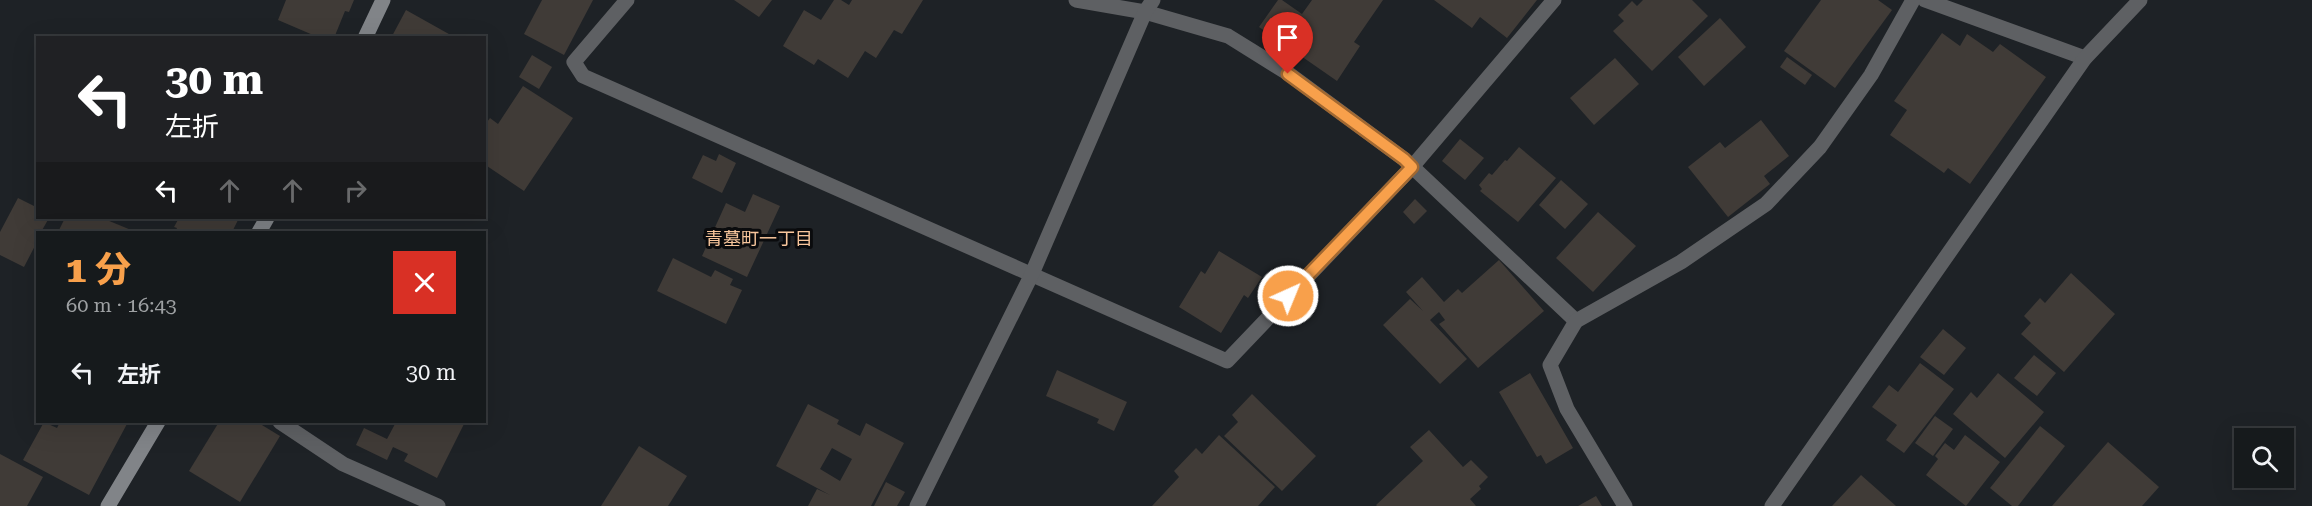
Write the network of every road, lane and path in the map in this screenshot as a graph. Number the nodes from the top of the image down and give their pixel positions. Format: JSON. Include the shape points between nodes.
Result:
{"nodes":[{"id":1,"x":383,"y":0,"type":"edge"},
{"id":2,"x":627,"y":0,"type":"edge"},
{"id":3,"x":1076,"y":0,"type":"edge"},
{"id":4,"x":1554,"y":0,"type":"edge"},
{"id":5,"x":1913,"y":0,"type":"edge"},
{"id":6,"x":1925,"y":0,"type":"edge"},
{"id":7,"x":2140,"y":0,"type":"edge"},
{"id":8,"x":1149,"y":6,"type":"edge"},
{"id":9,"x":366,"y":36,"type":"edge"},
{"id":10,"x":2085,"y":58,"type":"junction"},
{"id":11,"x":1412,"y":167,"type":"junction"},
{"id":12,"x":1031,"y":276,"type":"junction"},
{"id":13,"x":1576,"y":321,"type":"junction"},
{"id":14,"x":157,"y":423,"type":"edge"},
{"id":15,"x":282,"y":423,"type":"edge"},
{"id":16,"x":108,"y":506,"type":"edge"},
{"id":17,"x":438,"y":506,"type":"edge"},
{"id":18,"x":917,"y":506,"type":"edge"},
{"id":19,"x":1624,"y":506,"type":"edge"},
{"id":20,"x":1772,"y":506,"type":"edge"}],
"edges":[{"from":1,"to":9,"type":"main road"},
{"from":2,"to":12,"type":"street","via":[[574,62],[583,76]]},
{"from":3,"to":8,"type":"street"},
{"from":4,"to":11,"type":"street"},
{"from":5,"to":13,"type":"street","via":[[1871,75],[1820,147],[1766,204],[1682,262]]},
{"from":6,"to":10,"type":"street"},
{"from":7,"to":10,"type":"street"},
{"from":8,"to":11,"type":"street","via":[[1228,36],[1288,74]]},
{"from":8,"to":12,"type":"street"},
{"from":10,"to":20,"type":"street"},
{"from":11,"to":12,"type":"street","via":[[1227,361]]},
{"from":11,"to":13,"type":"street"},
{"from":12,"to":18,"type":"street"},
{"from":13,"to":19,"type":"street","via":[[1550,365],[1567,409]]},
{"from":14,"to":16,"type":"main road"},
{"from":15,"to":17,"type":"street","via":[[343,464]]}]}
